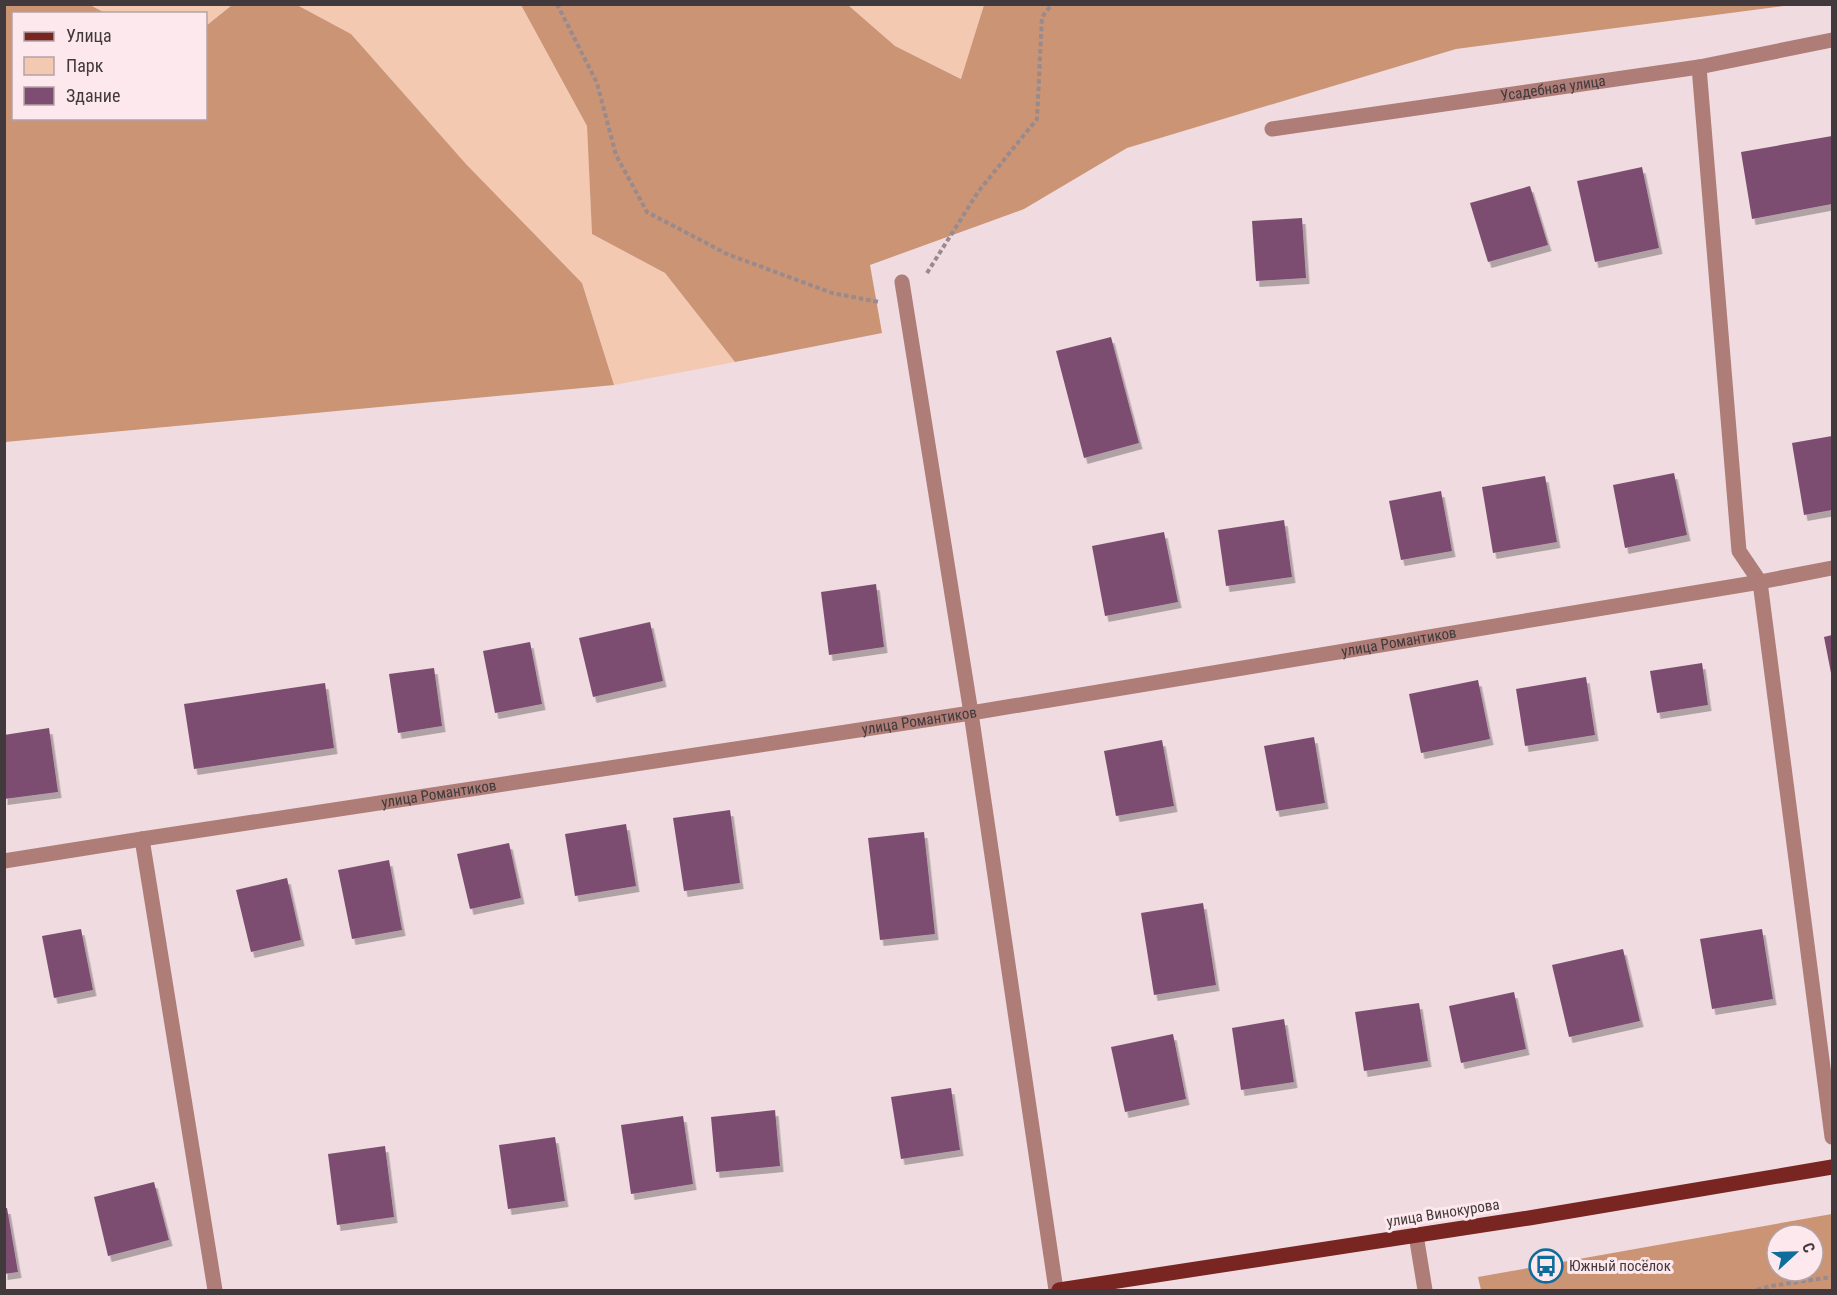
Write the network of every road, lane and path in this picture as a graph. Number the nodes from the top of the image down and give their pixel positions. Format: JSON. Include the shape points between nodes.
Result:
{"nodes":[{"id":1,"x":557,"y":4,"type":"edge"},
{"id":2,"x":1052,"y":4,"type":"edge"},
{"id":3,"x":1833,"y":39,"type":"edge"},
{"id":4,"x":1699,"y":67,"type":"junction"},
{"id":5,"x":1272,"y":129,"type":"dead end"},
{"id":6,"x":902,"y":282,"type":"dead end"},
{"id":7,"x":906,"y":307,"type":"junction"},
{"id":8,"x":1833,"y":568,"type":"edge"},
{"id":9,"x":1760,"y":582,"type":"junction"},
{"id":10,"x":971,"y":713,"type":"junction"},
{"id":11,"x":142,"y":839,"type":"junction"},
{"id":12,"x":4,"y":861,"type":"edge"},
{"id":13,"x":1833,"y":1137,"type":"edge"},
{"id":14,"x":1833,"y":1167,"type":"edge"},
{"id":15,"x":1416,"y":1235,"type":"junction"},
{"id":16,"x":1833,"y":1277,"type":"edge"},
{"id":17,"x":215,"y":1290,"type":"edge"},
{"id":18,"x":1058,"y":1290,"type":"edge"},
{"id":19,"x":1425,"y":1290,"type":"edge"},
{"id":20,"x":1757,"y":1290,"type":"edge"}],
"edges":[{"from":1,"to":7,"type":"path","via":[[597,83],[616,154],[647,212],[728,254],[832,293]]},
{"from":2,"to":7,"type":"path","via":[[1042,17],[1037,119],[978,192]]},
{"from":3,"to":4,"type":"street","name":"Усадебная улица"},
{"from":4,"to":5,"type":"street","name":"Усадебная улица"},
{"from":4,"to":9,"type":"street","via":[[1739,551]]},
{"from":6,"to":7,"type":"street"},
{"from":7,"to":10,"type":"street"},
{"from":8,"to":9,"type":"street","name":"улица Романтиков"},
{"from":9,"to":10,"type":"street","name":"улица Романтиков"},
{"from":9,"to":13,"type":"street"},
{"from":10,"to":11,"type":"street","name":"улица Романтиков"},
{"from":10,"to":18,"type":"street"},
{"from":11,"to":12,"type":"street","name":"улица Романтиков"},
{"from":11,"to":17,"type":"street"},
{"from":14,"to":15,"type":"main road","name":"улица Винокурова"},
{"from":15,"to":18,"type":"main road","name":"улица Винокурова"},
{"from":15,"to":19,"type":"street"},
{"from":16,"to":20,"type":"path"}]}
